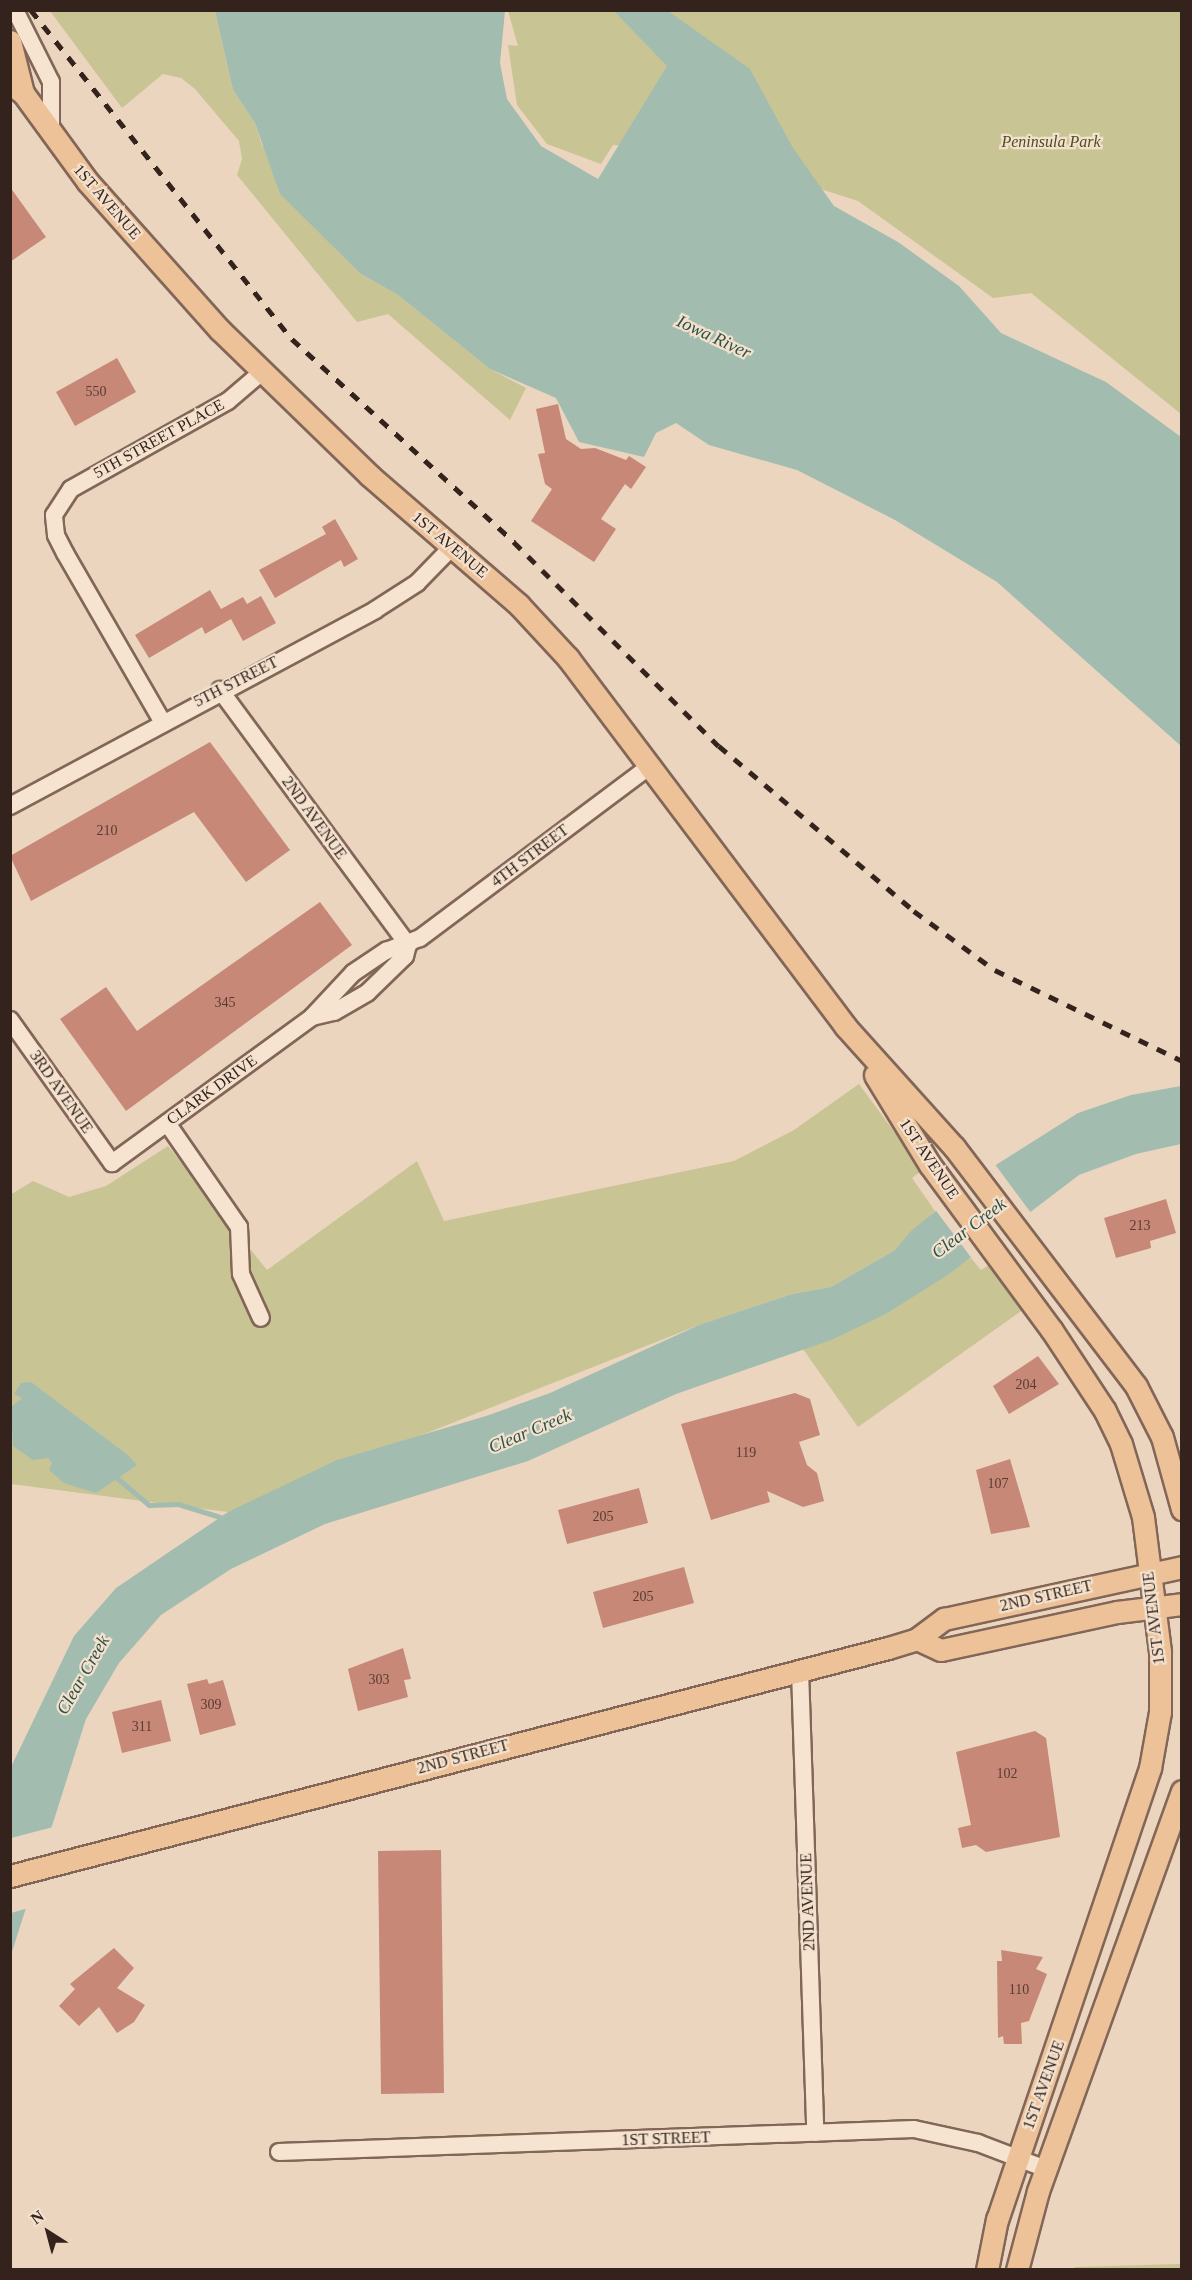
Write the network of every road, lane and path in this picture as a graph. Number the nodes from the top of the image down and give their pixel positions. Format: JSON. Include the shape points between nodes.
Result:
{"nodes":[{"id":1,"x":15,"y":10,"type":"edge"},
{"id":2,"x":10,"y":41,"type":"edge"},
{"id":3,"x":16,"y":78,"type":"edge"},
{"id":4,"x":51,"y":133,"type":"junction"},
{"id":5,"x":262,"y":372,"type":"junction"},
{"id":6,"x":452,"y":547,"type":"junction"},
{"id":7,"x":220,"y":690,"type":"junction"},
{"id":8,"x":162,"y":722,"type":"junction"},
{"id":9,"x":651,"y":765,"type":"junction"},
{"id":10,"x":10,"y":806,"type":"edge"},
{"id":11,"x":408,"y":945,"type":"junction"},
{"id":12,"x":312,"y":1017,"type":"junction"},
{"id":13,"x":10,"y":1020,"type":"edge"},
{"id":14,"x":845,"y":1026,"type":"junction"},
{"id":15,"x":166,"y":1123,"type":"junction"},
{"id":16,"x":112,"y":1163,"type":"joint"},
{"id":17,"x":261,"y":1318,"type":"dead end"},
{"id":18,"x":1182,"y":1509,"type":"edge"},
{"id":19,"x":1182,"y":1567,"type":"edge"},
{"id":20,"x":1149,"y":1572,"type":"junction"},
{"id":21,"x":1182,"y":1604,"type":"edge"},
{"id":22,"x":1154,"y":1606,"type":"junction"},
{"id":23,"x":917,"y":1639,"type":"junction"},
{"id":24,"x":800,"y":1670,"type":"junction"},
{"id":25,"x":1182,"y":1791,"type":"edge"},
{"id":26,"x":10,"y":1876,"type":"edge"},
{"id":27,"x":815,"y":2133,"type":"junction"},
{"id":28,"x":279,"y":2152,"type":"dead end"},
{"id":29,"x":1017,"y":2158,"type":"junction"},
{"id":30,"x":1046,"y":2169,"type":"junction"},
{"id":31,"x":987,"y":2270,"type":"edge"},
{"id":32,"x":1017,"y":2270,"type":"edge"}],
"edges":[{"from":1,"to":4,"type":"street","via":[[51,82]]},
{"from":2,"to":3,"type":"main road","name":"1ST AVENUE"},
{"from":3,"to":4,"type":"main road","name":"1ST AVENUE"},
{"from":4,"to":5,"type":"main road","name":"1ST AVENUE","via":[[87,182]]},
{"from":5,"to":6,"type":"main road","name":"1ST AVENUE"},
{"from":5,"to":8,"type":"street","name":"5TH STREET PLACE","via":[[228,401],[71,489],[58,506],[56,535]]},
{"from":6,"to":7,"type":"street","name":"5TH STREET","via":[[394,599]]},
{"from":6,"to":9,"type":"main road","name":"1ST AVENUE","via":[[546,632]]},
{"from":7,"to":8,"type":"street","name":"5TH STREET"},
{"from":7,"to":11,"type":"street","name":"2ND AVENUE"},
{"from":8,"to":10,"type":"street","name":"5TH STREET"},
{"from":9,"to":11,"type":"street","name":"4TH STREET"},
{"from":9,"to":14,"type":"main road","name":"1ST AVENUE"},
{"from":11,"to":12,"type":"street","name":"CLARK DRIVE","via":[[386,951],[353,974]]},
{"from":11,"to":12,"type":"street","name":"CLARK DRIVE","via":[[405,956],[368,992],[334,1012]]},
{"from":12,"to":15,"type":"street","name":"CLARK DRIVE"},
{"from":13,"to":16,"type":"street","name":"3RD AVENUE"},
{"from":14,"to":18,"type":"main road","name":"1ST AVENUE","via":[[954,1147],[1136,1386],[1162,1437]]},
{"from":14,"to":20,"type":"main road","name":"1ST AVENUE","via":[[930,1165],[1088,1381],[1121,1444],[1143,1517]]},
{"from":15,"to":16,"type":"street","name":"CLARK DRIVE"},
{"from":15,"to":17,"type":"street","via":[[239,1227],[241,1274]]},
{"from":19,"to":20,"type":"main road","name":"2ND STREET"},
{"from":20,"to":22,"type":"main road","name":"1ST AVENUE"},
{"from":20,"to":23,"type":"main road","name":"2ND STREET","via":[[944,1619]]},
{"from":21,"to":22,"type":"main road","name":"2ND STREET"},
{"from":22,"to":23,"type":"main road","name":"2ND STREET","via":[[941,1650]]},
{"from":22,"to":29,"type":"main road","name":"1ST AVENUE","via":[[1161,1680],[1157,1739],[1068,2018]]},
{"from":23,"to":24,"type":"main road","name":"2ND STREET"},
{"from":24,"to":26,"type":"main road","name":"2ND STREET"},
{"from":24,"to":27,"type":"street","name":"2ND AVENUE"},
{"from":25,"to":30,"type":"main road","name":"1ST AVENUE"},
{"from":27,"to":28,"type":"street","name":"1ST STREET"},
{"from":27,"to":29,"type":"street","name":"1ST STREET","via":[[914,2129],[949,2135]]},
{"from":29,"to":30,"type":"street","name":"1ST STREET"},
{"from":29,"to":31,"type":"main road","name":"1ST AVENUE"},
{"from":30,"to":32,"type":"main road","name":"1ST AVENUE"}]}
